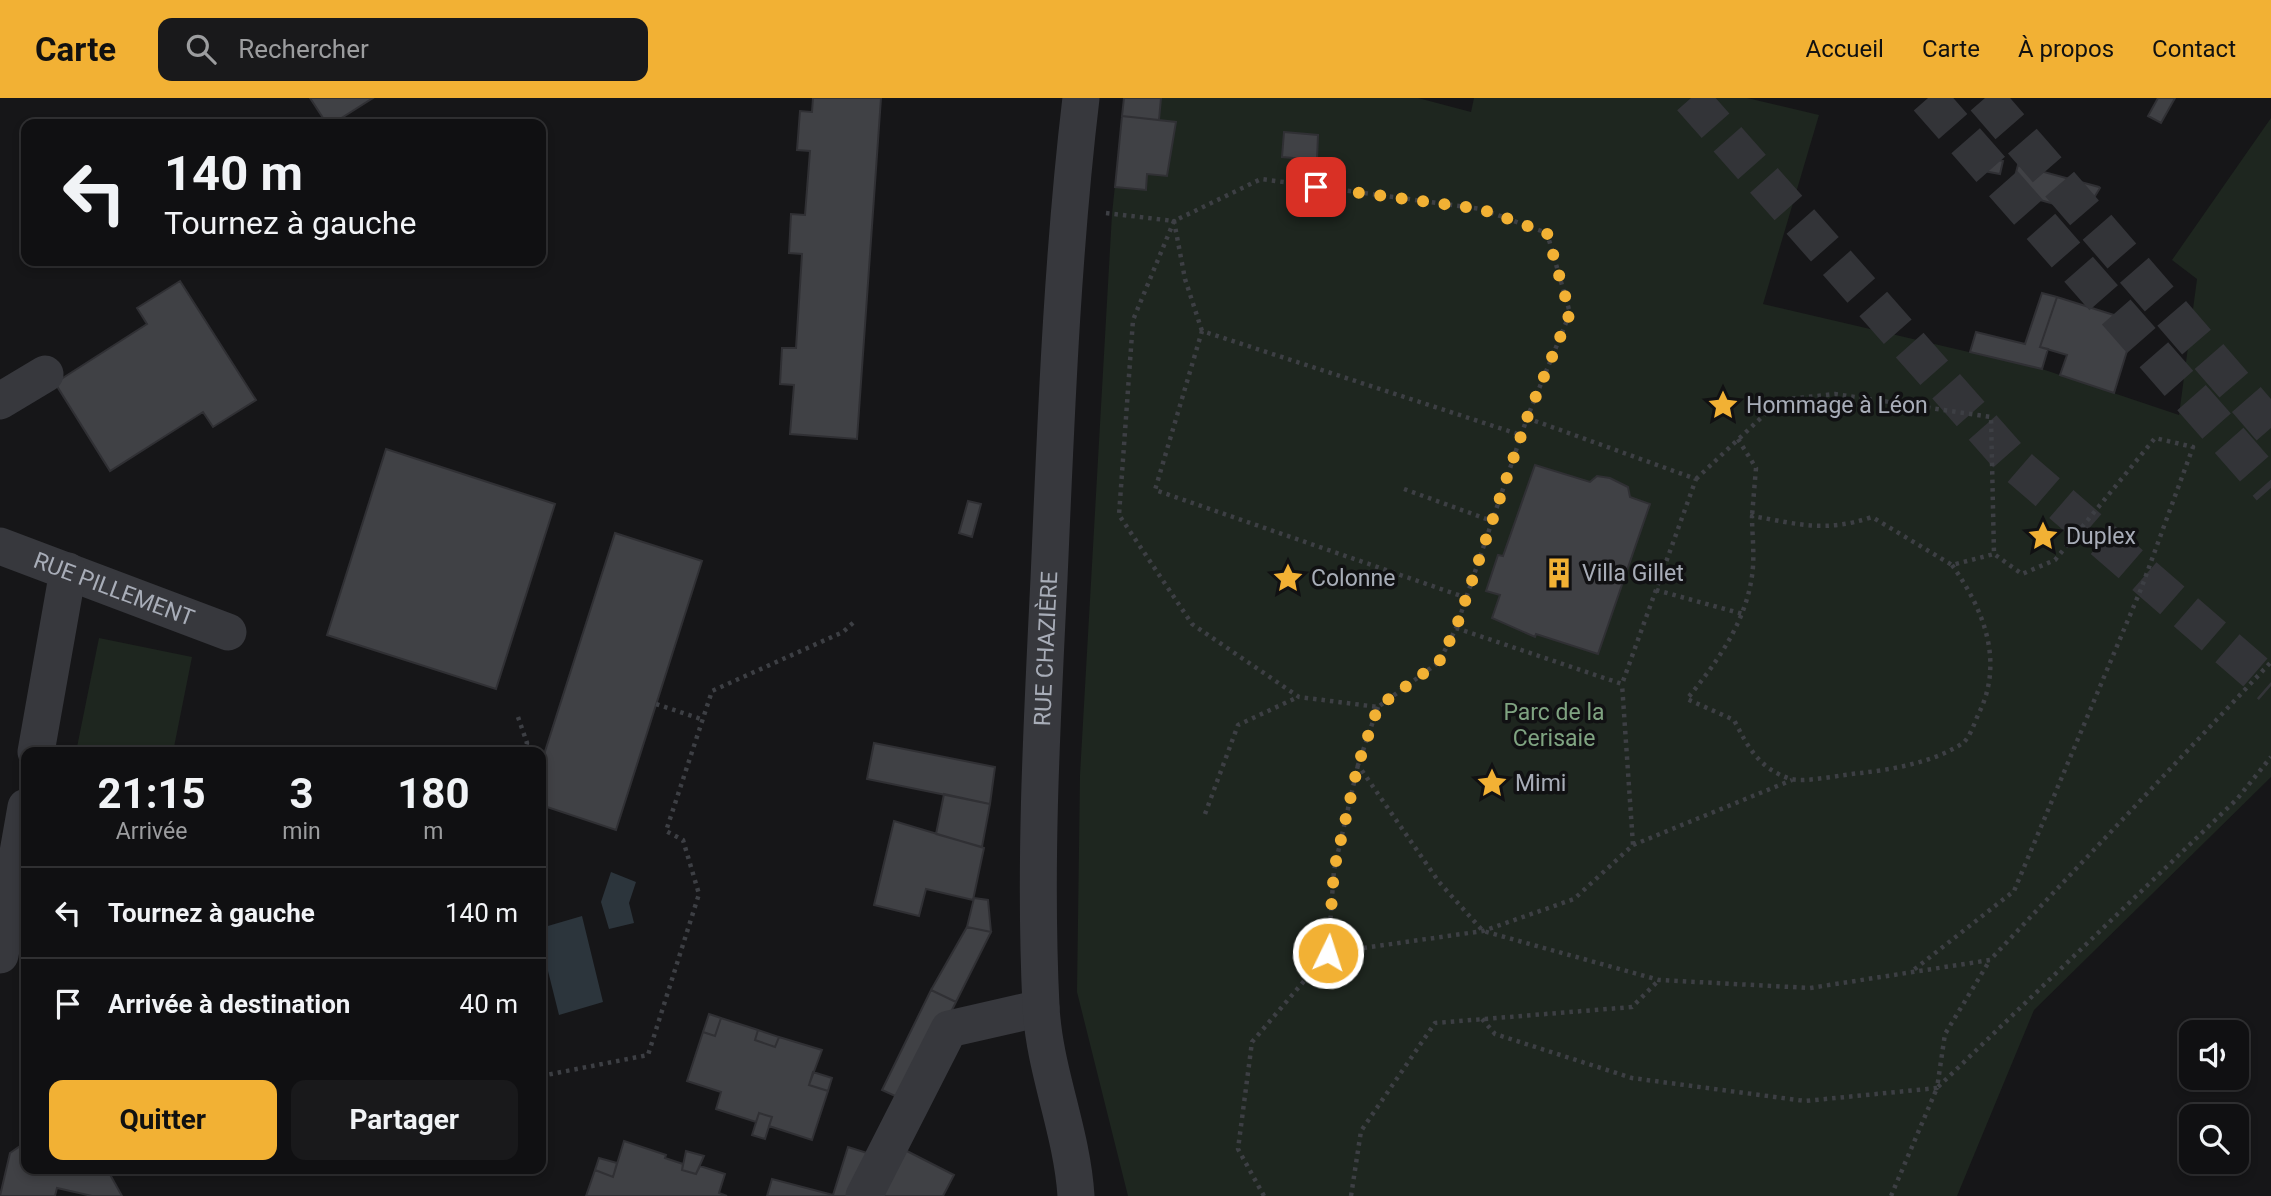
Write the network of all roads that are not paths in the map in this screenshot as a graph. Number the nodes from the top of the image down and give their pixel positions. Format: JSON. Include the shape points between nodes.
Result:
{"nodes":[{"id":1,"x":1081,"y":98,"type":"edge"},
{"id":2,"x":45,"y":374,"type":"dead end"},
{"id":3,"x":0,"y":401,"type":"edge"},
{"id":4,"x":0,"y":546,"type":"edge"},
{"id":5,"x":68,"y":571,"type":"junction"},
{"id":6,"x":228,"y":632,"type":"dead end"},
{"id":7,"x":37,"y":747,"type":"edge"},
{"id":8,"x":21,"y":835,"type":"edge"},
{"id":9,"x":0,"y":955,"type":"edge"},
{"id":10,"x":1041,"y":1008,"type":"junction"},
{"id":11,"x":864,"y":1196,"type":"edge"},
{"id":12,"x":1076,"y":1196,"type":"edge"}],
"edges":[{"from":1,"to":10,"type":"street","name":"RUE CHAZIÈRE","via":[[1058,406],[1040,760]]},
{"from":2,"to":3,"type":"street"},
{"from":4,"to":5,"type":"street","name":"RUE PILLEMENT"},
{"from":5,"to":6,"type":"street","name":"RUE PILLEMENT"},
{"from":5,"to":7,"type":"street"},
{"from":8,"to":9,"type":"street"},
{"from":10,"to":11,"type":"street","via":[[949,1029]]},
{"from":10,"to":12,"type":"street","name":"RUE CHAZIÈRE","via":[[1074,1159]]}]}
